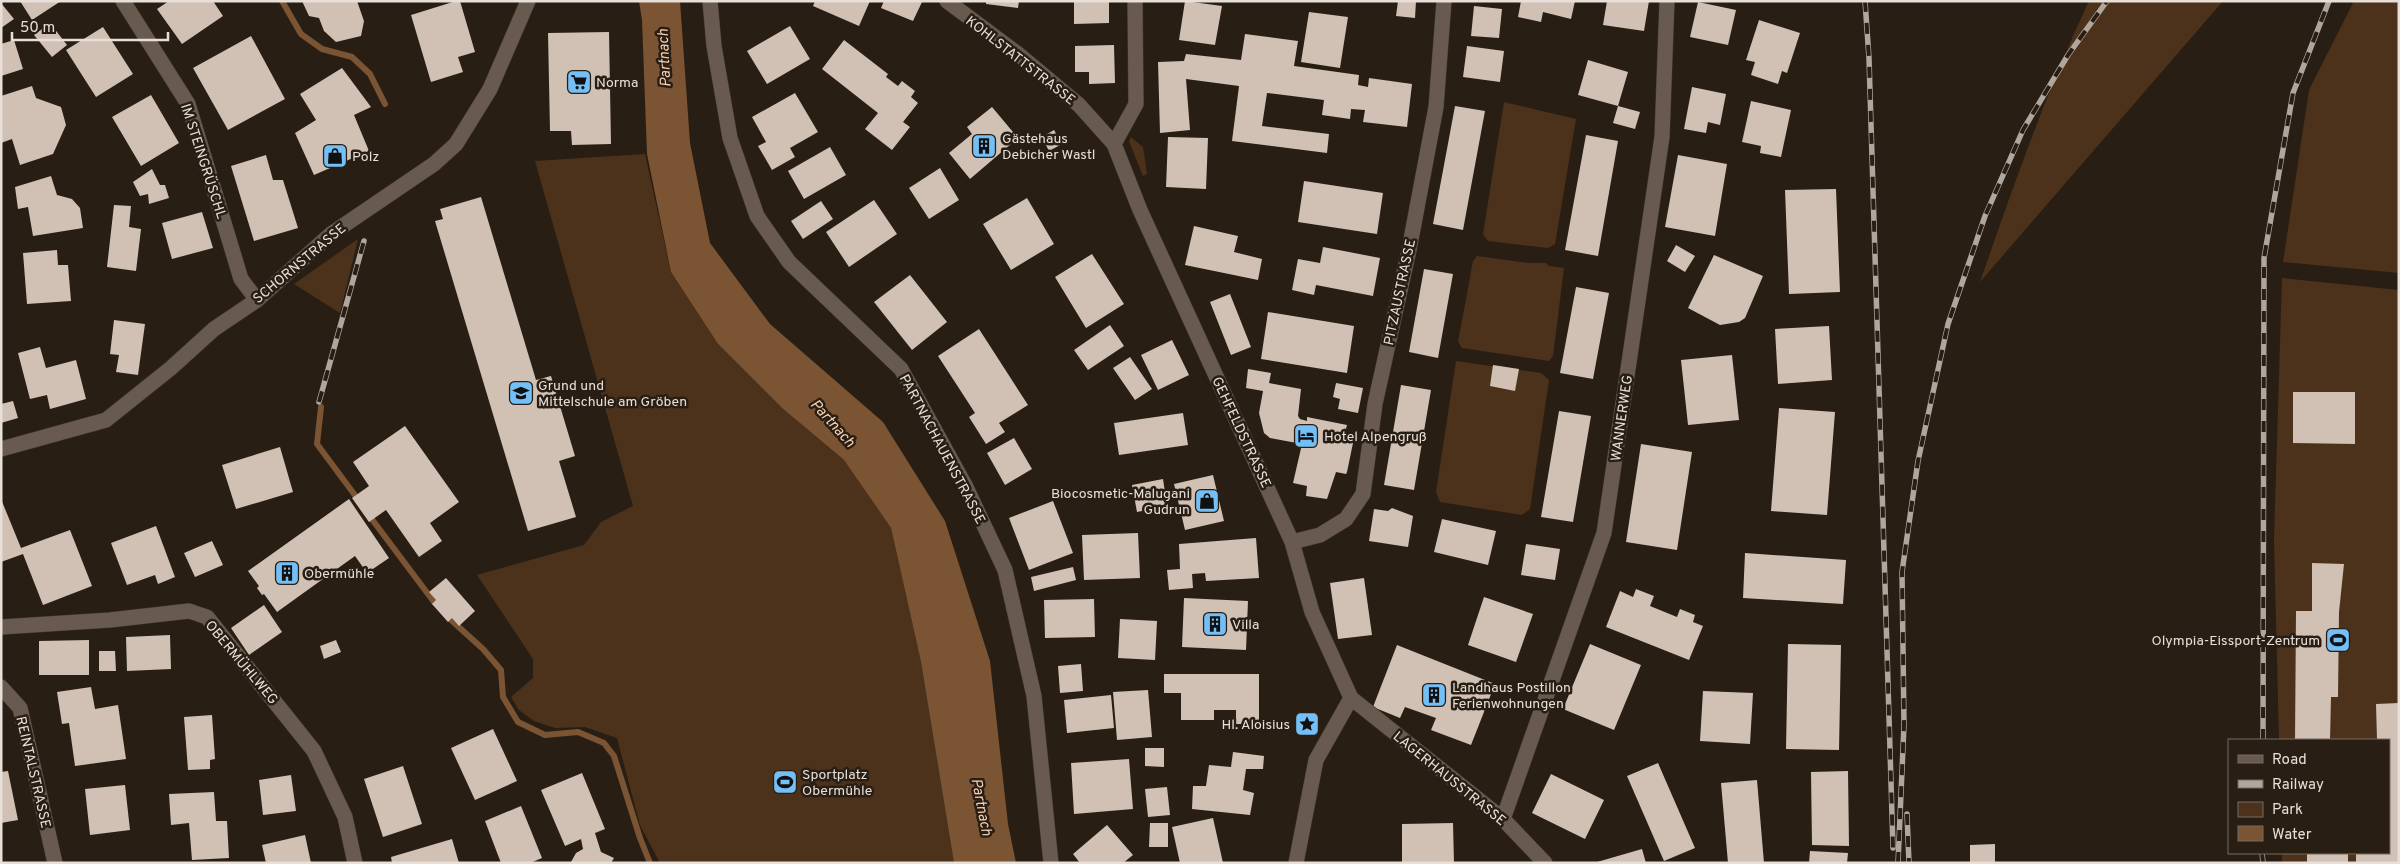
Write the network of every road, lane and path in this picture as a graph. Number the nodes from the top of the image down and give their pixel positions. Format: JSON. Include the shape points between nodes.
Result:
{"nodes":[{"id":1,"x":123,"y":1,"type":"edge"},
{"id":2,"x":528,"y":1,"type":"edge"},
{"id":3,"x":710,"y":1,"type":"edge"},
{"id":4,"x":947,"y":1,"type":"edge"},
{"id":5,"x":1135,"y":1,"type":"edge"},
{"id":6,"x":1444,"y":1,"type":"edge"},
{"id":7,"x":1667,"y":1,"type":"edge"},
{"id":8,"x":1114,"y":144,"type":"junction"},
{"id":9,"x":256,"y":300,"type":"junction"},
{"id":10,"x":1,"y":449,"type":"edge"},
{"id":11,"x":1292,"y":542,"type":"junction"},
{"id":12,"x":1,"y":628,"type":"edge"},
{"id":13,"x":1,"y":687,"type":"edge"},
{"id":14,"x":1350,"y":698,"type":"junction"},
{"id":15,"x":1503,"y":819,"type":"junction"},
{"id":16,"x":55,"y":863,"type":"edge"},
{"id":17,"x":355,"y":863,"type":"edge"},
{"id":18,"x":1051,"y":863,"type":"edge"},
{"id":19,"x":1296,"y":863,"type":"edge"},
{"id":20,"x":1544,"y":863,"type":"edge"}],
"edges":[{"from":1,"to":9,"type":"street","name":"IM STEINGRÜSCHL","via":[[188,104],[240,279]]},
{"from":2,"to":9,"type":"street","name":"SCHORNSTRASSE","via":[[490,89],[456,144],[434,164],[331,234]]},
{"from":3,"to":18,"type":"street","name":"PARTNACHAUENSTRASSE","via":[[714,46],[730,138],[757,216],[789,262],[901,369],[965,485],[1005,570],[1034,696]]},
{"from":4,"to":8,"type":"street","name":"KOHLSTATTSTRASSE","via":[[1018,54],[1079,106]]},
{"from":5,"to":8,"type":"street","via":[[1136,104]]},
{"from":6,"to":11,"type":"street","name":"PITZAUSTRASSE","via":[[1436,106],[1375,404],[1362,494],[1346,519],[1320,535]]},
{"from":7,"to":15,"type":"street","name":"WANNERWEG","via":[[1662,137],[1604,533]]},
{"from":8,"to":11,"type":"street","name":"GEHFELDSTRASSE","via":[[1140,210]]},
{"from":9,"to":10,"type":"street","name":"SCHORNSTRASSE","via":[[214,330],[106,420]]},
{"from":11,"to":14,"type":"street","name":"GEHFELDSTRASSE","via":[[1312,612]]},
{"from":12,"to":17,"type":"street","name":"OBERMÜHLWEG","via":[[189,610],[207,617],[314,751],[345,816]]},
{"from":13,"to":16,"type":"street","name":"REINTALSTRASSE","via":[[20,708]]},
{"from":14,"to":15,"type":"street","name":"LAGERHAUSSTRASSE"},
{"from":14,"to":19,"type":"street","via":[[1316,760]]},
{"from":15,"to":20,"type":"street","name":"LAGERHAUSSTRASSE"}]}
